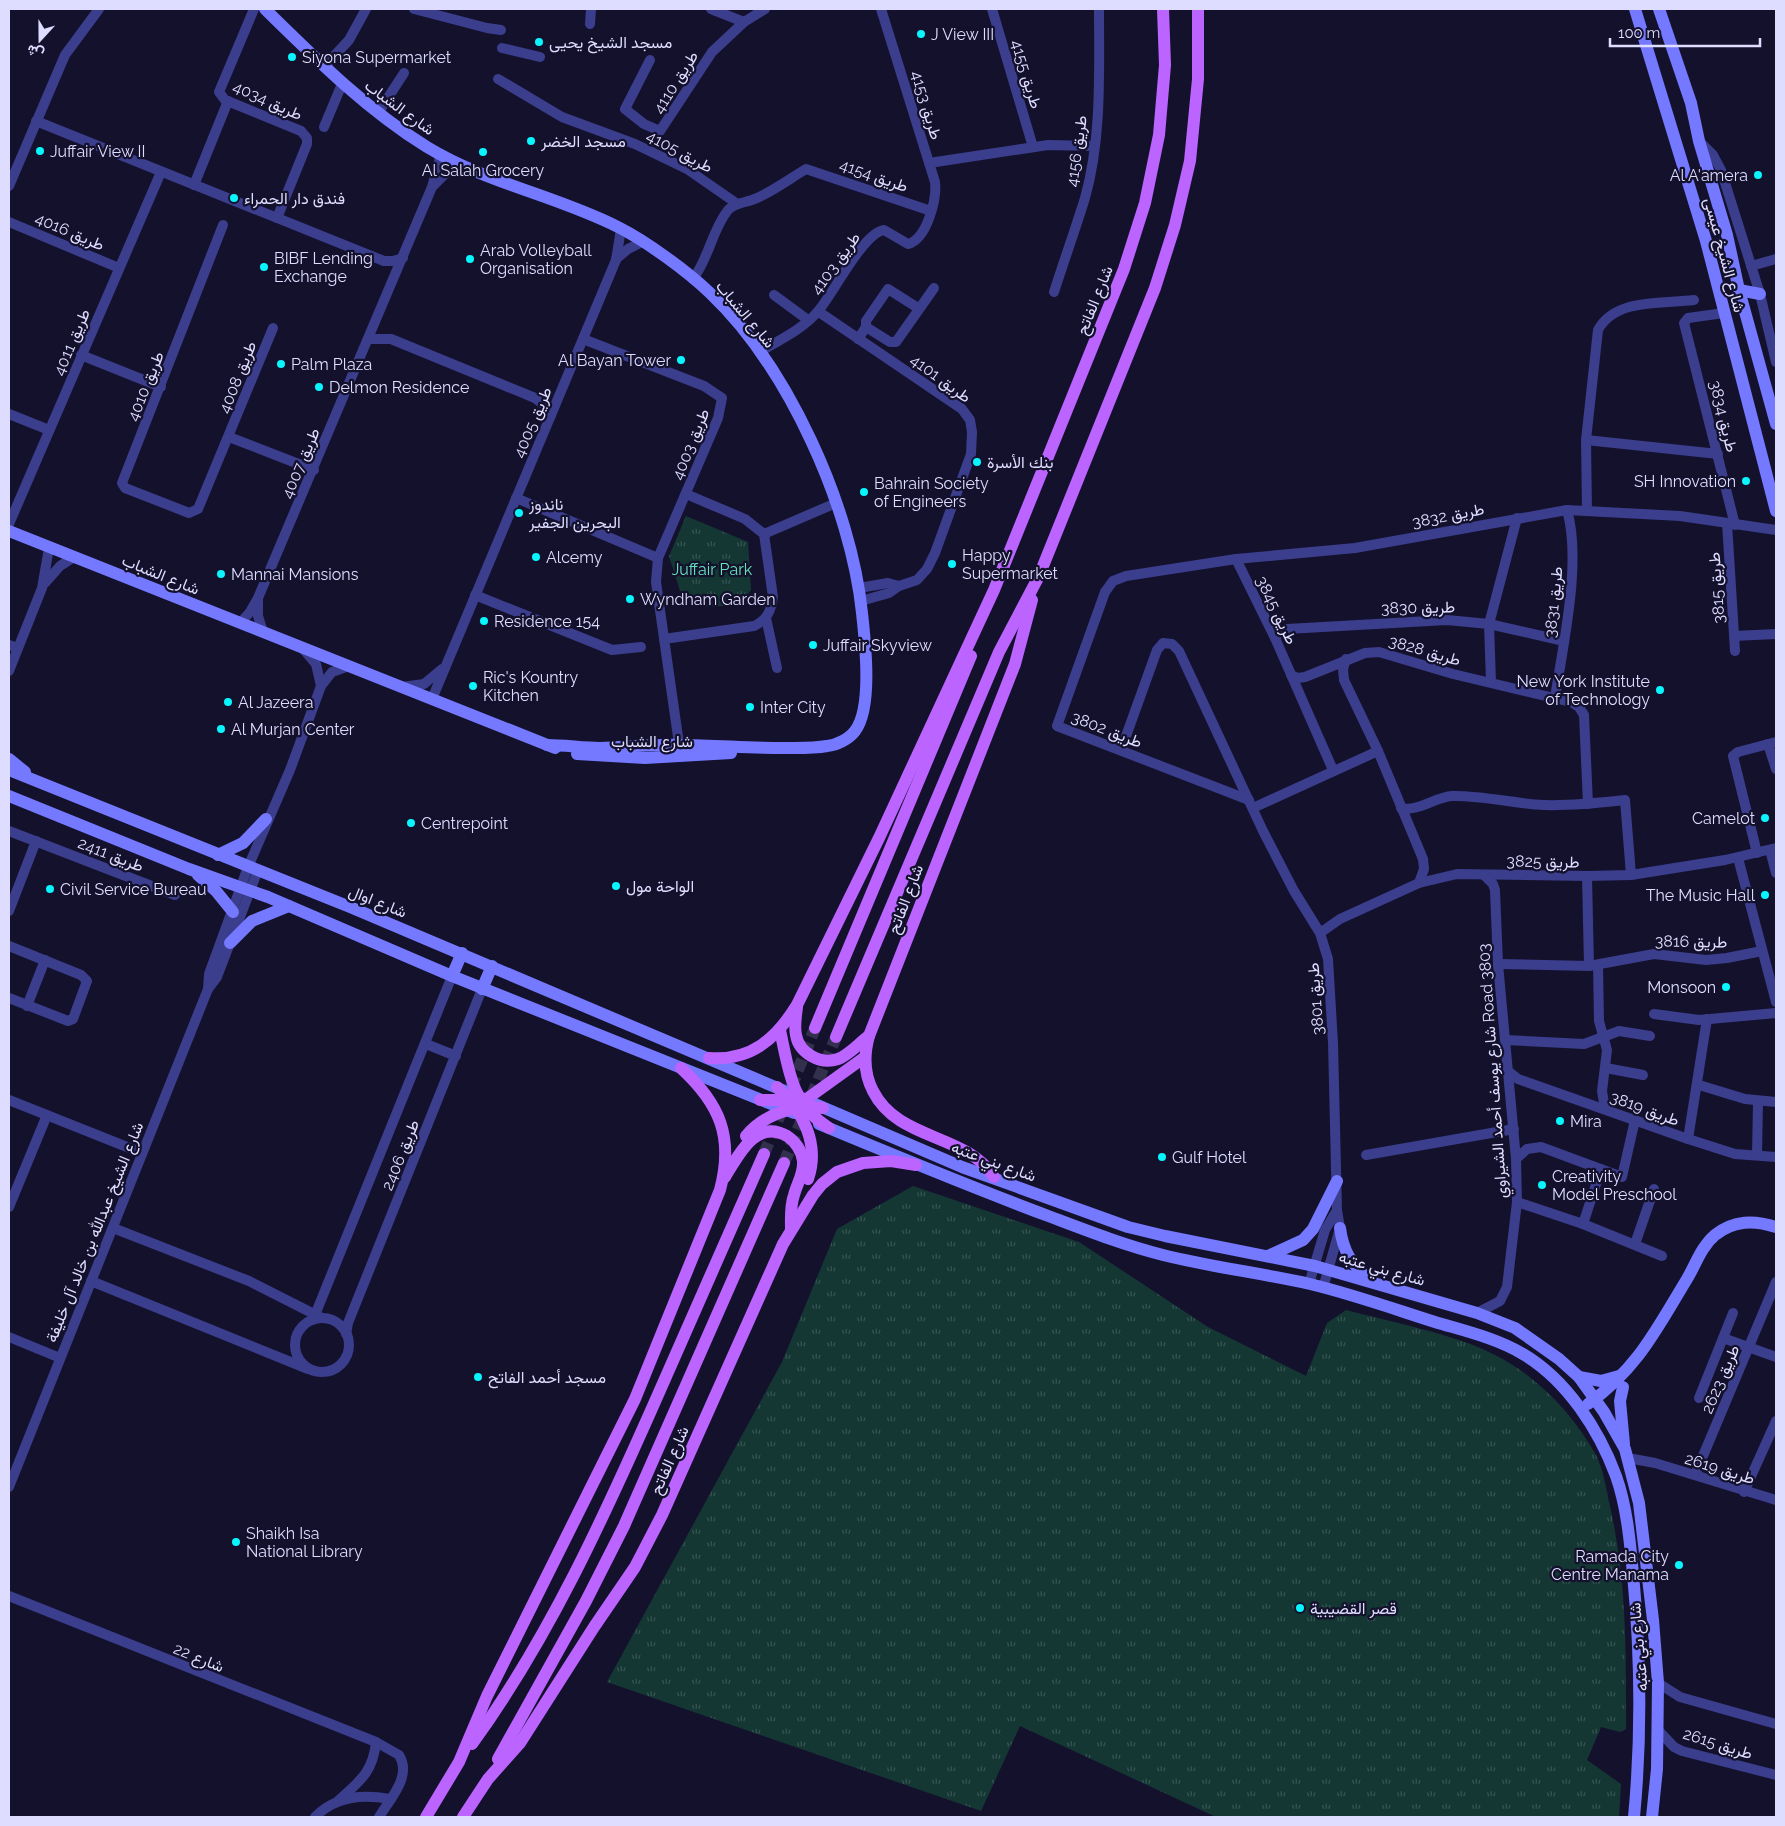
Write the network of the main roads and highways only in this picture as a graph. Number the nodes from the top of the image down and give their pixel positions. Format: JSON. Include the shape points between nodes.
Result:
{"nodes":[{"id":1,"x":265,"y":9,"type":"edge"},
{"id":2,"x":1163,"y":9,"type":"edge"},
{"id":3,"x":1198,"y":9,"type":"edge"},
{"id":4,"x":1635,"y":9,"type":"edge"},
{"id":5,"x":1659,"y":9,"type":"edge"},
{"id":6,"x":1739,"y":290,"type":"junction"},
{"id":7,"x":1760,"y":294,"type":"road end"},
{"id":8,"x":1776,"y":424,"type":"edge"},
{"id":9,"x":1776,"y":511,"type":"edge"},
{"id":10,"x":9,"y":531,"type":"edge"},
{"id":11,"x":1039,"y":576,"type":"junction"},
{"id":12,"x":994,"y":590,"type":"junction"},
{"id":13,"x":9,"y":759,"type":"edge"},
{"id":14,"x":9,"y":770,"type":"edge"},
{"id":15,"x":37,"y":781,"type":"junction"},
{"id":16,"x":9,"y":796,"type":"edge"},
{"id":17,"x":266,"y":820,"type":"road end"},
{"id":18,"x":218,"y":855,"type":"junction"},
{"id":19,"x":189,"y":869,"type":"junction"},
{"id":20,"x":289,"y":906,"type":"junction"},
{"id":21,"x":233,"y":912,"type":"road end"},
{"id":22,"x":230,"y":943,"type":"road end"},
{"id":23,"x":462,"y":953,"type":"junction"},
{"id":24,"x":492,"y":966,"type":"junction"},
{"id":25,"x":452,"y":976,"type":"junction"},
{"id":26,"x":482,"y":988,"type":"junction"},
{"id":27,"x":797,"y":1005,"type":"junction"},
{"id":28,"x":815,"y":1028,"type":"tunnel mouth"},
{"id":29,"x":780,"y":1030,"type":"junction"},
{"id":30,"x":869,"y":1036,"type":"junction"},
{"id":31,"x":836,"y":1037,"type":"tunnel mouth"},
{"id":32,"x":865,"y":1057,"type":"junction"},
{"id":33,"x":709,"y":1058,"type":"junction"},
{"id":34,"x":681,"y":1068,"type":"junction"},
{"id":35,"x":797,"y":1105,"type":"junction"},
{"id":36,"x":764,"y":1154,"type":"tunnel mouth"},
{"id":37,"x":784,"y":1162,"type":"tunnel mouth"},
{"id":38,"x":916,"y":1165,"type":"junction"},
{"id":39,"x":994,"y":1177,"type":"junction"},
{"id":40,"x":723,"y":1179,"type":"junction"},
{"id":41,"x":1337,"y":1181,"type":"road end"},
{"id":42,"x":1776,"y":1227,"type":"edge"},
{"id":43,"x":1340,"y":1228,"type":"road end"},
{"id":44,"x":791,"y":1229,"type":"junction"},
{"id":45,"x":1776,"y":1235,"type":"edge"},
{"id":46,"x":1267,"y":1256,"type":"junction"},
{"id":47,"x":1695,"y":1265,"type":"junction"},
{"id":48,"x":1370,"y":1281,"type":"junction"},
{"id":49,"x":1640,"y":1356,"type":"junction"},
{"id":50,"x":1626,"y":1372,"type":"junction"},
{"id":51,"x":1579,"y":1377,"type":"junction"},
{"id":52,"x":1623,"y":1387,"type":"junction"},
{"id":53,"x":1598,"y":1402,"type":"junction"},
{"id":54,"x":1582,"y":1411,"type":"junction"},
{"id":55,"x":1626,"y":1453,"type":"junction"},
{"id":56,"x":459,"y":1762,"type":"junction"},
{"id":57,"x":1639,"y":1765,"type":"junction"},
{"id":58,"x":1657,"y":1770,"type":"junction"},
{"id":59,"x":488,"y":1779,"type":"junction"},
{"id":60,"x":426,"y":1817,"type":"edge"},
{"id":61,"x":463,"y":1817,"type":"edge"},
{"id":62,"x":1634,"y":1817,"type":"edge"},
{"id":63,"x":1652,"y":1817,"type":"edge"}],
"edges":[{"from":1,"to":10,"type":"main road","name":"شارع الشباب","via":[[342,84],[378,113],[462,165],[621,229],[693,279],[726,310],[759,352],[808,431],[851,552],[860,594],[866,654],[864,710],[855,732],[837,744],[825,747],[678,751],[547,745]]},
{"from":2,"to":12,"type":"main road","name":"شارع الفاتح","via":[[1164,65],[1159,134],[1136,236]]},
{"from":3,"to":11,"type":"main road","name":"شارع الفاتح","via":[[1199,62],[1194,128],[1175,225],[1155,288]]},
{"from":4,"to":9,"type":"main road","name":"شارع الشيخ عيسى","via":[[1706,241]]},
{"from":5,"to":6,"type":"main road","name":"شارع الشيخ عيسى","via":[[1691,103]]},
{"from":6,"to":7,"type":"main road"},
{"from":6,"to":8,"type":"main road","name":"شارع الشيخ عيسى"},
{"from":11,"to":30,"type":"main road","name":"شارع الفاتح","via":[[1015,664]]},
{"from":11,"to":31,"type":"main road","name":"شارع الفاتح","via":[[999,652]]},
{"from":12,"to":27,"type":"main road","name":"شارع الفاتح"},
{"from":12,"to":28,"type":"main road","name":"شارع الفاتح","via":[[963,678]]},
{"from":13,"to":15,"type":"main road"},
{"from":14,"to":15,"type":"main road","name":"شارع اوال"},
{"from":15,"to":18,"type":"main road","name":"شارع اوال"},
{"from":16,"to":19,"type":"main road"},
{"from":17,"to":18,"type":"main road","via":[[243,843]]},
{"from":18,"to":23,"type":"main road","name":"شارع اوال"},
{"from":19,"to":20,"type":"main road"},
{"from":19,"to":21,"type":"main road","via":[[216,891]]},
{"from":20,"to":22,"type":"main road","via":[[252,921]]},
{"from":20,"to":25,"type":"main road"},
{"from":23,"to":24,"type":"main road","name":"شارع اوال"},
{"from":23,"to":25,"type":"main road"},
{"from":24,"to":26,"type":"main road"},
{"from":24,"to":33,"type":"main road","name":"شارع اوال"},
{"from":25,"to":26,"type":"main road"},
{"from":26,"to":34,"type":"main road"},
{"from":27,"to":29,"type":"main road","name":"شارع الفاتح"},
{"from":27,"to":30,"type":"main road","via":[[795,1026],[798,1042],[815,1058],[838,1058]]},
{"from":29,"to":33,"type":"main road","name":"شارع الفاتح","via":[[751,1052],[735,1058]]},
{"from":29,"to":35,"type":"main road"},
{"from":30,"to":32,"type":"main road","name":"شارع الفاتح"},
{"from":32,"to":35,"type":"main road"},
{"from":32,"to":39,"type":"main road","name":"شارع الفاتح","via":[[871,1088],[890,1114],[908,1127],[969,1153]]},
{"from":33,"to":35,"type":"main road","name":"شارع اوال","via":[[777,1087]]},
{"from":34,"to":35,"type":"main road","via":[[760,1100]]},
{"from":34,"to":40,"type":"main road","via":[[704,1091],[720,1120],[725,1147]]},
{"from":35,"to":38,"type":"main road","name":"شارع بني عتبه","via":[[829,1128]]},
{"from":35,"to":39,"type":"main road","name":"شارع بني عتبه","via":[[823,1108],[953,1164]]},
{"from":35,"to":40,"type":"main road","via":[[761,1122],[748,1133],[730,1159]]},
{"from":35,"to":44,"type":"main road","via":[[810,1134],[811,1166]]},
{"from":36,"to":56,"type":"main road","via":[[640,1437],[592,1538],[539,1639],[494,1713]]},
{"from":37,"to":59,"type":"main road","via":[[624,1526]]},
{"from":38,"to":44,"type":"main road","name":"شارع الفاتح","via":[[882,1161],[846,1168],[817,1189]]},
{"from":38,"to":54,"type":"main road","name":"شارع بني عتبه","via":[[1130,1246],[1309,1284],[1490,1339],[1521,1353],[1548,1372]]},
{"from":39,"to":46,"type":"main road","name":"شارع بني عتبه","via":[[1128,1227]]},
{"from":40,"to":44,"type":"main road","via":[[753,1138],[766,1132],[787,1136],[798,1147],[803,1161],[792,1203]]},
{"from":40,"to":56,"type":"main road","via":[[635,1399],[487,1696]]},
{"from":41,"to":46,"type":"main road","via":[[1313,1229],[1303,1240]]},
{"from":42,"to":47,"type":"main road","via":[[1752,1222],[1730,1226],[1709,1241]]},
{"from":43,"to":48,"type":"main road","via":[[1348,1259]]},
{"from":44,"to":59,"type":"main road","name":"شارع الفاتح","via":[[662,1515],[635,1567],[520,1743]]},
{"from":45,"to":47,"type":"main road","via":[[1754,1230],[1735,1233],[1718,1243],[1701,1263]]},
{"from":46,"to":48,"type":"main road","name":"شارع بني عتبه"},
{"from":47,"to":49,"type":"main road"},
{"from":48,"to":51,"type":"main road","name":"شارع بني عتبه","via":[[1477,1313],[1515,1328],[1541,1344]]},
{"from":49,"to":50,"type":"main road"},
{"from":49,"to":52,"type":"main road"},
{"from":50,"to":51,"type":"main road","via":[[1602,1381]]},
{"from":50,"to":53,"type":"main road"},
{"from":51,"to":53,"type":"main road","name":"شارع بني عتبه"},
{"from":52,"to":53,"type":"main road"},
{"from":52,"to":55,"type":"main road","via":[[1620,1401]]},
{"from":53,"to":54,"type":"main road"},
{"from":53,"to":55,"type":"main road","name":"شارع بني عتبه"},
{"from":54,"to":57,"type":"main road","name":"شارع بني عتبه","via":[[1616,1476],[1631,1550],[1641,1671]]},
{"from":55,"to":58,"type":"main road","name":"شارع بني عتبه","via":[[1639,1503],[1653,1620],[1658,1683]]},
{"from":56,"to":60,"type":"main road"},
{"from":57,"to":58,"type":"main road"},
{"from":57,"to":62,"type":"main road","name":"شارع بني عتبه"},
{"from":58,"to":63,"type":"main road","name":"شارع بني عتبه"},
{"from":59,"to":61,"type":"main road","name":"شارع الفاتح"}]}
